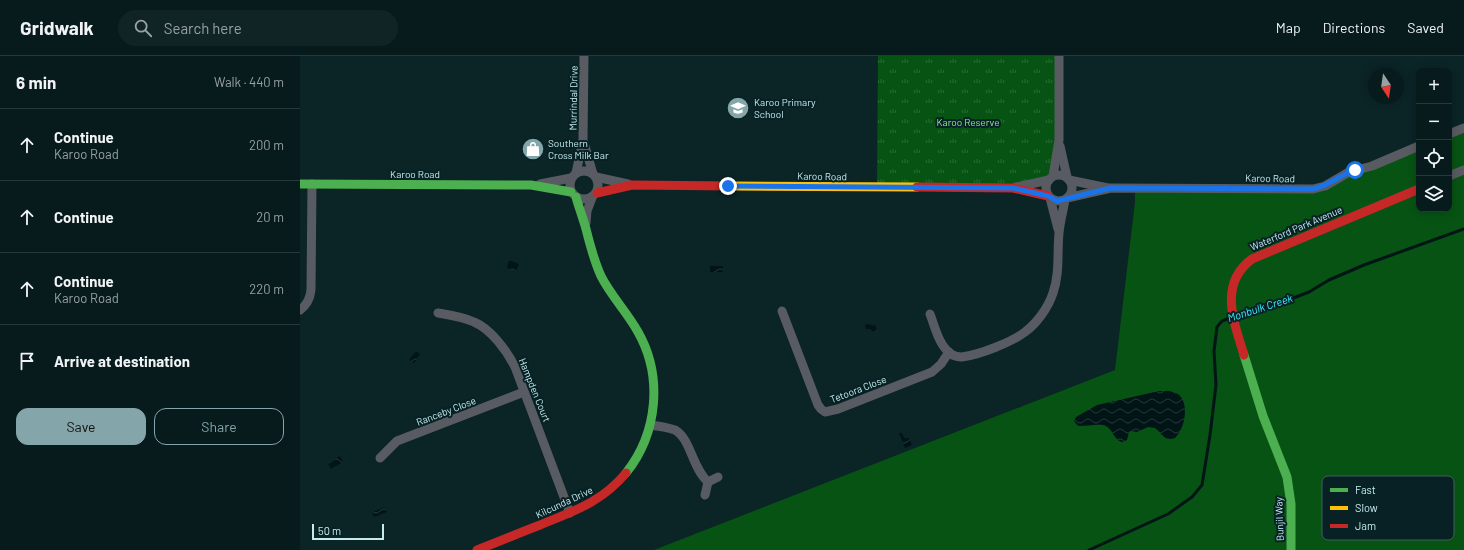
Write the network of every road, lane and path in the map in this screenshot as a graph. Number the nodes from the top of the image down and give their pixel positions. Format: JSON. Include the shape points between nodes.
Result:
{"nodes":[{"id":1,"x":584,"y":56,"type":"edge"},
{"id":2,"x":1059,"y":56,"type":"edge"},
{"id":3,"x":1464,"y":128,"type":"edge"},
{"id":4,"x":1452,"y":133,"type":"edge"},
{"id":5,"x":583,"y":140,"type":"junction"},
{"id":6,"x":1059,"y":140,"type":"junction"},
{"id":7,"x":1416,"y":147,"type":"edge"},
{"id":8,"x":1464,"y":170,"type":"edge"},
{"id":9,"x":1452,"y":175,"type":"edge"},
{"id":10,"x":574,"y":176,"type":"junction"},
{"id":11,"x":594,"y":176,"type":"junction"},
{"id":12,"x":1051,"y":178,"type":"junction"},
{"id":13,"x":1068,"y":178,"type":"junction"},
{"id":14,"x":300,"y":184,"type":"edge"},
{"id":15,"x":312,"y":184,"type":"junction"},
{"id":16,"x":530,"y":185,"type":"junction"},
{"id":17,"x":632,"y":185,"type":"junction"},
{"id":18,"x":1013,"y":188,"type":"junction"},
{"id":19,"x":1111,"y":188,"type":"junction"},
{"id":20,"x":1416,"y":189,"type":"edge"},
{"id":21,"x":574,"y":195,"type":"junction"},
{"id":22,"x":594,"y":195,"type":"junction"},
{"id":23,"x":1049,"y":197,"type":"junction"},
{"id":24,"x":1066,"y":199,"type":"junction"},
{"id":25,"x":586,"y":228,"type":"junction"},
{"id":26,"x":1059,"y":232,"type":"junction"},
{"id":27,"x":300,"y":310,"type":"edge"},
{"id":28,"x":782,"y":312,"type":"dead end"},
{"id":29,"x":438,"y":313,"type":"dead end"},
{"id":30,"x":930,"y":314,"type":"dead end"},
{"id":31,"x":949,"y":352,"type":"junction"},
{"id":32,"x":524,"y":392,"type":"junction"},
{"id":33,"x":650,"y":425,"type":"junction"},
{"id":34,"x":380,"y":458,"type":"dead end"},
{"id":35,"x":718,"y":477,"type":"dead end"},
{"id":36,"x":708,"y":482,"type":"junction"},
{"id":37,"x":1289,"y":487,"type":"joint"},
{"id":38,"x":705,"y":495,"type":"dead end"},
{"id":39,"x":570,"y":513,"type":"junction"},
{"id":40,"x":479,"y":550,"type":"edge"},
{"id":41,"x":1291,"y":550,"type":"edge"}],
"edges":[{"from":1,"to":5,"type":"street","name":"Murrindal Drive"},
{"from":2,"to":6,"type":"street"},
{"from":3,"to":4,"type":"street"},
{"from":5,"to":10,"type":"street","name":"Murrindal Drive"},
{"from":5,"to":11,"type":"street","name":"Murrindal Drive"},
{"from":6,"to":12,"type":"street"},
{"from":6,"to":13,"type":"street"},
{"from":7,"to":19,"type":"street","name":"Karoo Road","via":[[1372,166],[1349,172],[1325,186],[1313,189]]},
{"from":8,"to":9,"type":"street"},
{"from":10,"to":11,"type":"street","via":[[584,171]]},
{"from":10,"to":16,"type":"street","name":"Karoo Road"},
{"from":10,"to":21,"type":"street","via":[[570,183]]},
{"from":11,"to":17,"type":"street","name":"Karoo Road"},
{"from":11,"to":22,"type":"street","via":[[599,185]]},
{"from":12,"to":13,"type":"street","via":[[1060,175]]},
{"from":12,"to":18,"type":"street","name":"Karoo Road"},
{"from":12,"to":23,"type":"street","via":[[1046,189]]},
{"from":13,"to":19,"type":"street","name":"Karoo Road"},
{"from":13,"to":24,"type":"street","via":[[1072,189]]},
{"from":14,"to":15,"type":"street","name":"Karoo Road"},
{"from":15,"to":16,"type":"street","name":"Karoo Road"},
{"from":15,"to":27,"type":"street","via":[[311,290],[306,306]]},
{"from":16,"to":21,"type":"street","name":"Karoo Road"},
{"from":17,"to":18,"type":"street","name":"Karoo Road"},
{"from":17,"to":22,"type":"street","name":"Karoo Road"},
{"from":18,"to":23,"type":"street","name":"Karoo Road"},
{"from":19,"to":24,"type":"street","name":"Karoo Road"},
{"from":20,"to":37,"type":"street","name":"Waterford Park Avenue","via":[[1252,259],[1242,267],[1233,283],[1231,305],[1237,330],[1252,382]]},
{"from":21,"to":22,"type":"street","via":[[584,200]]},
{"from":21,"to":25,"type":"street","name":"Kilcunda Drive"},
{"from":22,"to":25,"type":"street","name":"Kilcunda Drive","via":[[587,211]]},
{"from":23,"to":24,"type":"street","via":[[1057,201]]},
{"from":23,"to":26,"type":"street"},
{"from":24,"to":26,"type":"street"},
{"from":25,"to":33,"type":"street","name":"Kilcunda Drive","via":[[600,275],[638,331],[648,354],[655,389]]},
{"from":26,"to":31,"type":"street","via":[[1056,283],[1050,301],[1040,317],[1025,332],[997,346],[963,357]]},
{"from":28,"to":31,"type":"street","name":"Tetoora Close","via":[[818,405],[825,412],[932,372]]},
{"from":29,"to":32,"type":"street","name":"Hampden Court","via":[[474,322],[495,338],[511,359]]},
{"from":30,"to":31,"type":"street","via":[[941,342]]},
{"from":32,"to":34,"type":"street","name":"Ranceby Close","via":[[397,441]]},
{"from":32,"to":39,"type":"street","name":"Hampden Court"},
{"from":33,"to":36,"type":"street","via":[[668,428],[680,434],[688,446],[698,472]]},
{"from":33,"to":39,"type":"street","name":"Kilcunda Drive","via":[[642,448],[625,474],[589,505]]},
{"from":35,"to":36,"type":"street"},
{"from":36,"to":38,"type":"street"},
{"from":37,"to":41,"type":"street","name":"Bunjil Way","via":[[1292,510]]},
{"from":39,"to":40,"type":"street","name":"Kilcunda Drive"}]}
